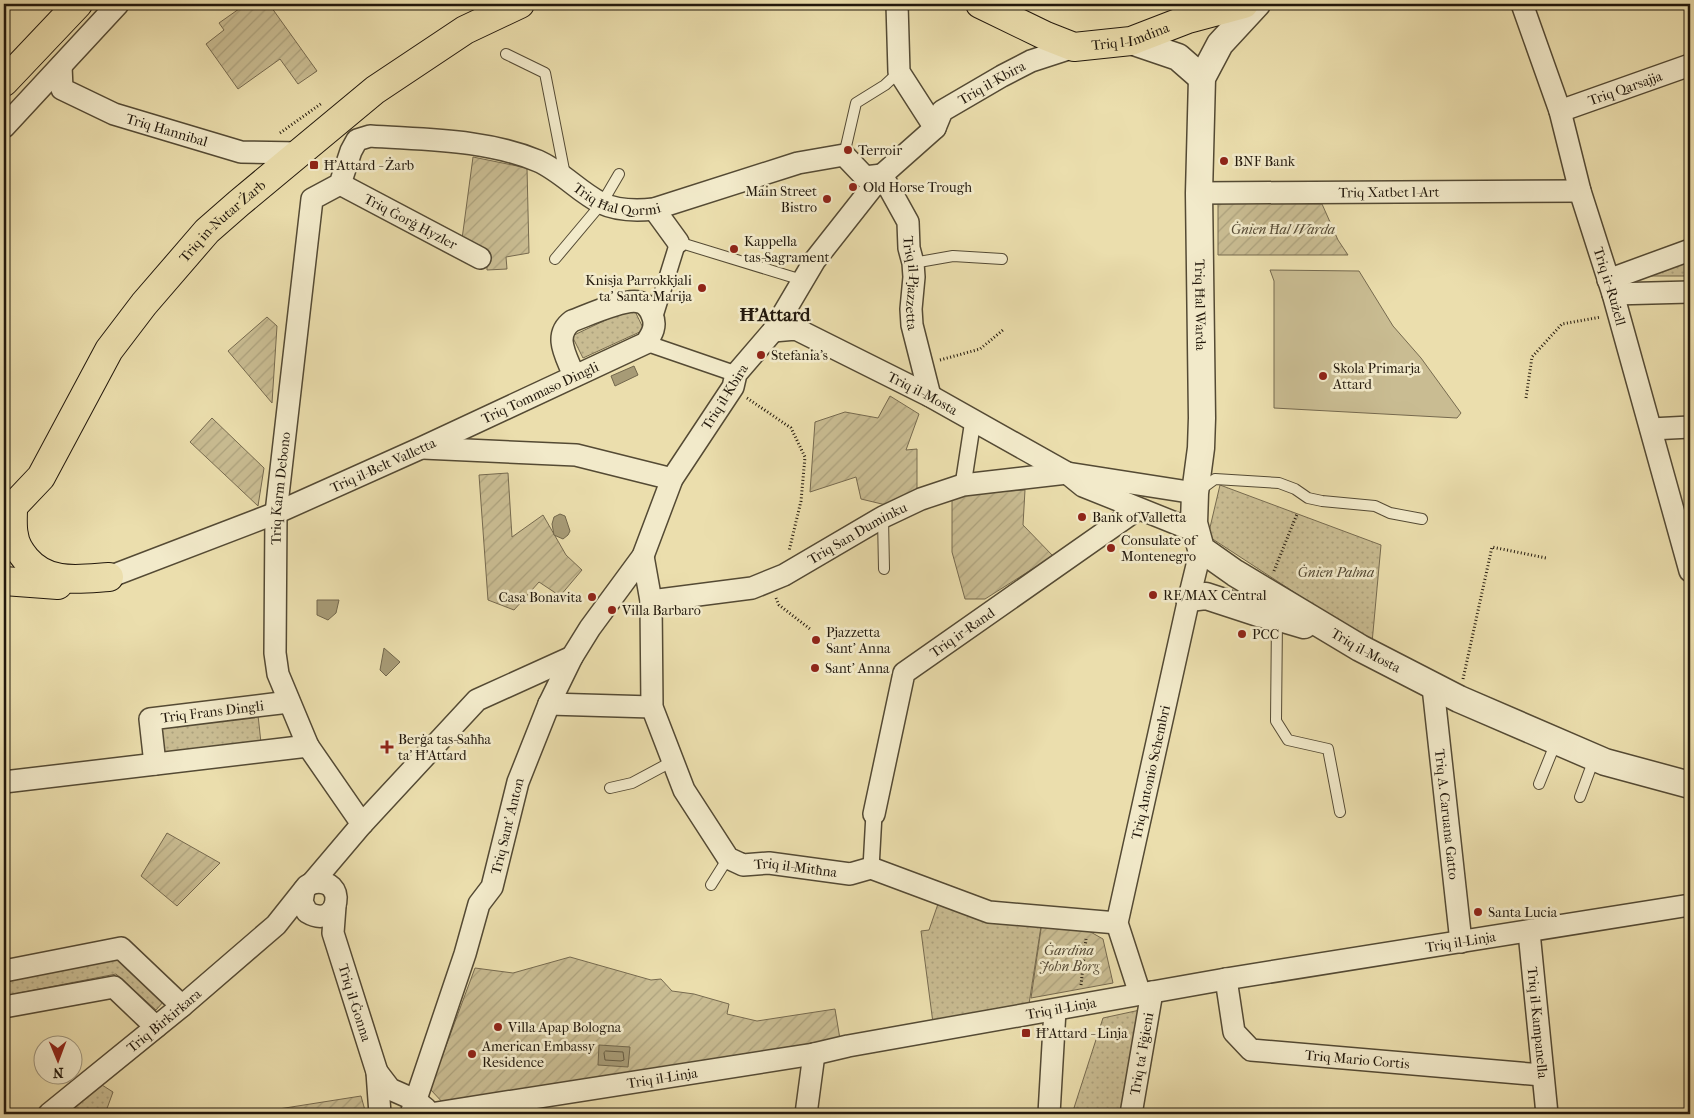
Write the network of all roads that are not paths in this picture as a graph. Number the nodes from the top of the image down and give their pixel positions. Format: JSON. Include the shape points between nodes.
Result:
{"nodes":[{"id":1,"x":78,"y":4,"type":"edge"},
{"id":2,"x":118,"y":4,"type":"edge"},
{"id":3,"x":520,"y":4,"type":"edge"},
{"id":4,"x":897,"y":4,"type":"edge"},
{"id":5,"x":980,"y":4,"type":"edge"},
{"id":6,"x":1244,"y":4,"type":"edge"},
{"id":7,"x":1257,"y":4,"type":"edge"},
{"id":8,"x":1522,"y":4,"type":"edge"},
{"id":9,"x":1187,"y":11,"type":"edge"},
{"id":10,"x":1131,"y":42,"type":"junction"},
{"id":11,"x":1074,"y":47,"type":"junction"},
{"id":12,"x":506,"y":54,"type":"dead end"},
{"id":13,"x":1690,"y":65,"type":"edge"},
{"id":14,"x":61,"y":66,"type":"junction"},
{"id":15,"x":899,"y":72,"type":"junction"},
{"id":16,"x":1202,"y":78,"type":"junction"},
{"id":17,"x":4,"y":82,"type":"edge"},
{"id":18,"x":1560,"y":111,"type":"junction"},
{"id":19,"x":4,"y":126,"type":"edge"},
{"id":20,"x":935,"y":128,"type":"junction"},
{"id":21,"x":301,"y":153,"type":"junction"},
{"id":22,"x":844,"y":155,"type":"junction"},
{"id":23,"x":619,"y":174,"type":"dead end"},
{"id":24,"x":882,"y":175,"type":"junction"},
{"id":25,"x":566,"y":178,"type":"junction"},
{"id":26,"x":340,"y":184,"type":"junction"},
{"id":27,"x":1580,"y":191,"type":"junction"},
{"id":28,"x":1199,"y":193,"type":"junction"},
{"id":29,"x":602,"y":203,"type":"junction"},
{"id":30,"x":654,"y":209,"type":"junction"},
{"id":31,"x":678,"y":242,"type":"junction"},
{"id":32,"x":1690,"y":250,"type":"edge"},
{"id":33,"x":480,"y":258,"type":"dead end"},
{"id":34,"x":556,"y":259,"type":"dead end"},
{"id":35,"x":1002,"y":259,"type":"dead end"},
{"id":36,"x":913,"y":263,"type":"junction"},
{"id":37,"x":802,"y":280,"type":"junction"},
{"id":38,"x":1690,"y":292,"type":"edge"},
{"id":39,"x":1613,"y":296,"type":"junction"},
{"id":40,"x":651,"y":331,"type":"junction"},
{"id":41,"x":773,"y":331,"type":"junction"},
{"id":42,"x":574,"y":376,"type":"junction"},
{"id":43,"x":734,"y":381,"type":"junction"},
{"id":44,"x":930,"y":396,"type":"junction"},
{"id":45,"x":973,"y":420,"type":"junction"},
{"id":46,"x":1690,"y":427,"type":"edge"},
{"id":47,"x":1651,"y":429,"type":"junction"},
{"id":48,"x":421,"y":448,"type":"junction"},
{"id":49,"x":1067,"y":473,"type":"junction"},
{"id":50,"x":672,"y":479,"type":"junction"},
{"id":51,"x":963,"y":485,"type":"junction"},
{"id":52,"x":1195,"y":493,"type":"junction"},
{"id":53,"x":1138,"y":509,"type":"junction"},
{"id":54,"x":8,"y":512,"type":"edge"},
{"id":55,"x":276,"y":513,"type":"junction"},
{"id":56,"x":883,"y":517,"type":"junction"},
{"id":57,"x":1422,"y":519,"type":"dead end"},
{"id":58,"x":1198,"y":540,"type":"junction"},
{"id":59,"x":643,"y":556,"type":"junction"},
{"id":60,"x":884,"y":569,"type":"dead end"},
{"id":61,"x":1690,"y":571,"type":"edge"},
{"id":62,"x":109,"y":577,"type":"junction"},
{"id":63,"x":4,"y":581,"type":"edge"},
{"id":64,"x":1189,"y":598,"type":"junction"},
{"id":65,"x":651,"y":601,"type":"junction"},
{"id":66,"x":1278,"y":617,"type":"junction"},
{"id":67,"x":1348,"y":640,"type":"junction"},
{"id":68,"x":572,"y":657,"type":"junction"},
{"id":69,"x":1433,"y":687,"type":"junction"},
{"id":70,"x":289,"y":702,"type":"junction"},
{"id":71,"x":550,"y":704,"type":"junction"},
{"id":72,"x":652,"y":707,"type":"junction"},
{"id":73,"x":1557,"y":741,"type":"junction"},
{"id":74,"x":308,"y":746,"type":"junction"},
{"id":75,"x":1594,"y":758,"type":"junction"},
{"id":76,"x":673,"y":761,"type":"junction"},
{"id":77,"x":155,"y":764,"type":"junction"},
{"id":78,"x":4,"y":782,"type":"edge"},
{"id":79,"x":1539,"y":784,"type":"dead end"},
{"id":80,"x":1690,"y":786,"type":"edge"},
{"id":81,"x":610,"y":788,"type":"dead end"},
{"id":82,"x":1580,"y":797,"type":"dead end"},
{"id":83,"x":1340,"y":812,"type":"dead end"},
{"id":84,"x":874,"y":814,"type":"joint"},
{"id":85,"x":362,"y":824,"type":"junction"},
{"id":86,"x":728,"y":858,"type":"junction"},
{"id":87,"x":871,"y":868,"type":"junction"},
{"id":88,"x":710,"y":885,"type":"dead end"},
{"id":89,"x":308,"y":887,"type":"junction"},
{"id":90,"x":1690,"y":905,"type":"edge"},
{"id":91,"x":324,"y":906,"type":"junction"},
{"id":92,"x":1117,"y":923,"type":"junction"},
{"id":93,"x":276,"y":925,"type":"junction"},
{"id":94,"x":1529,"y":932,"type":"junction"},
{"id":95,"x":1460,"y":942,"type":"junction"},
{"id":96,"x":4,"y":972,"type":"edge"},
{"id":97,"x":1226,"y":979,"type":"junction"},
{"id":98,"x":1146,"y":993,"type":"junction"},
{"id":99,"x":182,"y":1006,"type":"junction"},
{"id":100,"x":4,"y":1007,"type":"edge"},
{"id":101,"x":1055,"y":1010,"type":"junction"},
{"id":102,"x":156,"y":1027,"type":"junction"},
{"id":103,"x":814,"y":1054,"type":"junction"},
{"id":104,"x":377,"y":1072,"type":"junction"},
{"id":105,"x":1542,"y":1075,"type":"junction"},
{"id":106,"x":422,"y":1110,"type":"edge"},
{"id":107,"x":49,"y":1114,"type":"edge"},
{"id":108,"x":380,"y":1114,"type":"edge"},
{"id":109,"x":806,"y":1114,"type":"edge"},
{"id":110,"x":1048,"y":1114,"type":"edge"},
{"id":111,"x":1131,"y":1114,"type":"edge"},
{"id":112,"x":1547,"y":1114,"type":"edge"}],
"edges":[{"from":1,"to":17,"type":"highway"},
{"from":2,"to":14,"type":"street"},
{"from":3,"to":21,"type":"highway","name":"Triq in-Nutar Żarb","via":[[465,30],[375,90]]},
{"from":4,"to":15,"type":"street"},
{"from":5,"to":11,"type":"highway"},
{"from":6,"to":9,"type":"highway","name":"Triq l-Imdina"},
{"from":7,"to":16,"type":"street","name":"Triq Ħal Warda","via":[[1220,44]]},
{"from":8,"to":18,"type":"street","name":"Triq ir-Rużell"},
{"from":9,"to":10,"type":"highway","name":"Triq l-Imdina"},
{"from":10,"to":11,"type":"highway","name":"Triq l-Imdina"},
{"from":10,"to":16,"type":"street","via":[[1178,57]]},
{"from":11,"to":20,"type":"street","name":"Triq il-Kbira","via":[[1031,61],[982,87],[942,111]]},
{"from":12,"to":25,"type":"lane","via":[[545,73]]},
{"from":13,"to":18,"type":"street","name":"Triq Qarsajja"},
{"from":14,"to":19,"type":"street"},
{"from":14,"to":21,"type":"street","name":"Triq Hannibal","via":[[62,89],[114,114],[241,152]]},
{"from":15,"to":20,"type":"street"},
{"from":15,"to":22,"type":"lane","via":[[885,86],[856,103]]},
{"from":16,"to":28,"type":"street","name":"Triq Ħal Warda"},
{"from":18,"to":27,"type":"street","name":"Triq ir-Rużell"},
{"from":20,"to":24,"type":"street","name":"Triq il-Kbira"},
{"from":21,"to":54,"type":"highway","name":"Triq in-Nutar Żarb","via":[[207,231],[144,304],[109,350],[41,477]]},
{"from":22,"to":24,"type":"street","via":[[865,177]]},
{"from":22,"to":30,"type":"street","name":"Triq Ħal Qormi","via":[[798,163]]},
{"from":23,"to":29,"type":"lane"},
{"from":24,"to":36,"type":"street","name":"Triq il-Pjazzetta","via":[[908,222]]},
{"from":24,"to":37,"type":"street","name":"Triq il-Kbira"},
{"from":25,"to":26,"type":"street","name":"Triq Ħal Qormi","via":[[539,162],[499,148],[463,142],[370,136],[357,140]]},
{"from":25,"to":29,"type":"street","name":"Triq Ħal Qormi"},
{"from":26,"to":33,"type":"street","name":"Triq Ġorġ Hyzler"},
{"from":26,"to":55,"type":"street","name":"Triq Karm Debono","via":[[312,199]]},
{"from":27,"to":28,"type":"street","name":"Triq Xatbet l-Art"},
{"from":27,"to":39,"type":"street","name":"Triq ir-Rużell"},
{"from":28,"to":52,"type":"street","name":"Triq Ħal Warda","via":[[1202,418]]},
{"from":29,"to":30,"type":"street","name":"Triq Ħal Qormi","via":[[618,209]]},
{"from":29,"to":34,"type":"lane"},
{"from":30,"to":31,"type":"street"},
{"from":31,"to":37,"type":"lane"},
{"from":31,"to":40,"type":"street"},
{"from":32,"to":39,"type":"street"},
{"from":35,"to":36,"type":"lane","via":[[953,256]]},
{"from":36,"to":44,"type":"street","name":"Triq il-Pjazzetta","via":[[912,325]]},
{"from":37,"to":41,"type":"street","name":"Triq il-Kbira"},
{"from":38,"to":39,"type":"street"},
{"from":39,"to":47,"type":"street","name":"Triq ir-Rużell"},
{"from":40,"to":42,"type":"street","name":"Triq Tommaso Dingli"},
{"from":40,"to":42,"type":"street","via":[[650,308],[640,302],[627,301],[572,321],[564,327],[561,335]]},
{"from":40,"to":43,"type":"street"},
{"from":41,"to":43,"type":"street","name":"Triq il-Kbira"},
{"from":41,"to":44,"type":"street","name":"Triq il-Mosta","via":[[796,329]]},
{"from":42,"to":48,"type":"street","name":"Triq Tommaso Dingli"},
{"from":43,"to":50,"type":"street","name":"Triq il-Kbira"},
{"from":44,"to":45,"type":"street","name":"Triq il-Mosta"},
{"from":45,"to":49,"type":"street","name":"Triq il-Mosta"},
{"from":45,"to":51,"type":"street"},
{"from":46,"to":47,"type":"street"},
{"from":47,"to":61,"type":"street","name":"Triq ir-Rużell"},
{"from":48,"to":50,"type":"street","name":"Triq il-Belt Valletta","via":[[576,456]]},
{"from":48,"to":55,"type":"street","name":"Triq il-Belt Valletta"},
{"from":49,"to":51,"type":"street","name":"Triq San Duminku"},
{"from":49,"to":52,"type":"street","name":"Triq il-Mosta"},
{"from":49,"to":53,"type":"street","name":"Triq il-Mosta","via":[[1083,486]]},
{"from":50,"to":59,"type":"street","name":"Triq il-Kbira"},
{"from":51,"to":56,"type":"street","name":"Triq San Duminku","via":[[921,499]]},
{"from":52,"to":57,"type":"lane","via":[[1215,479],[1279,483],[1308,498],[1374,506],[1390,513]]},
{"from":52,"to":58,"type":"street","name":"Triq Ħal Warda"},
{"from":53,"to":58,"type":"street","name":"Triq il-Mosta"},
{"from":53,"to":84,"type":"street","name":"Triq ir-Rand","via":[[904,674]]},
{"from":54,"to":62,"type":"highway","via":[[20,552],[32,566],[50,576],[71,579]]},
{"from":55,"to":62,"type":"street","name":"Triq il-Belt Valletta"},
{"from":55,"to":70,"type":"street","name":"Triq Karm Debono","via":[[274,653]]},
{"from":56,"to":60,"type":"lane"},
{"from":56,"to":65,"type":"street","name":"Triq San Duminku","via":[[784,575],[752,588]]},
{"from":58,"to":64,"type":"street","name":"Triq Antonio Schembri"},
{"from":58,"to":67,"type":"street","name":"Triq il-Mosta","via":[[1235,573]]},
{"from":59,"to":65,"type":"street"},
{"from":59,"to":68,"type":"street","name":"Triq Sant' Anton"},
{"from":62,"to":63,"type":"highway","via":[[66,585]]},
{"from":64,"to":66,"type":"street","via":[[1206,596],[1258,614]]},
{"from":64,"to":92,"type":"street","name":"Triq Antonio Schembri"},
{"from":65,"to":72,"type":"street"},
{"from":66,"to":67,"type":"street"},
{"from":66,"to":83,"type":"lane","via":[[1276,721],[1288,740],[1328,749]]},
{"from":67,"to":69,"type":"street","name":"Triq il-Mosta"},
{"from":68,"to":71,"type":"street","name":"Triq Sant' Anton"},
{"from":68,"to":85,"type":"street","name":"Triq Birkirkara","via":[[477,700]]},
{"from":69,"to":73,"type":"street","name":"Triq il-Mosta"},
{"from":69,"to":95,"type":"street","name":"Triq A. Caruana Gatto"},
{"from":70,"to":74,"type":"street","name":"Triq Karm Debono"},
{"from":70,"to":77,"type":"street","name":"Triq Frans Dingli","via":[[150,718]]},
{"from":71,"to":72,"type":"street"},
{"from":71,"to":106,"type":"street","name":"Triq Sant' Anton","via":[[518,782],[492,886],[479,904]]},
{"from":72,"to":76,"type":"street"},
{"from":73,"to":75,"type":"street","name":"Triq il-Mosta"},
{"from":73,"to":79,"type":"lane"},
{"from":74,"to":77,"type":"street"},
{"from":74,"to":85,"type":"street","name":"Triq Karm Debono"},
{"from":75,"to":80,"type":"street","name":"Triq il-Mosta"},
{"from":75,"to":82,"type":"lane"},
{"from":76,"to":81,"type":"lane","via":[[632,783]]},
{"from":76,"to":86,"type":"street","via":[[684,790]]},
{"from":77,"to":78,"type":"street"},
{"from":84,"to":87,"type":"street"},
{"from":85,"to":89,"type":"street","name":"Triq Birkirkara"},
{"from":85,"to":91,"type":"street","name":"Triq Birkirkara"},
{"from":86,"to":87,"type":"street","name":"Triq il-Mitħna","via":[[743,865],[769,863],[850,874]]},
{"from":86,"to":88,"type":"lane"},
{"from":87,"to":92,"type":"street","via":[[989,912]]},
{"from":89,"to":91,"type":"street","via":[[302,902]]},
{"from":89,"to":91,"type":"street","via":[[324,882]]},
{"from":89,"to":93,"type":"street","name":"Triq Birkirkara"},
{"from":90,"to":94,"type":"street","name":"Triq il-Linja"},
{"from":91,"to":93,"type":"street","name":"Triq Birkirkara"},
{"from":91,"to":104,"type":"street","name":"Triq il-Ġonna"},
{"from":92,"to":98,"type":"street"},
{"from":93,"to":99,"type":"street","name":"Triq Birkirkara"},
{"from":94,"to":95,"type":"street","name":"Triq il-Linja"},
{"from":94,"to":105,"type":"street","name":"Triq il-Kampanella"},
{"from":95,"to":97,"type":"street","name":"Triq il-Linja"},
{"from":96,"to":99,"type":"street","via":[[121,948]]},
{"from":97,"to":98,"type":"street","name":"Triq il-Linja"},
{"from":97,"to":105,"type":"street","name":"Triq Mario Cortis","via":[[1234,1032],[1251,1050]]},
{"from":98,"to":101,"type":"street","name":"Triq il-Linja"},
{"from":98,"to":111,"type":"street","name":"Triq ta' Fġieni"},
{"from":99,"to":102,"type":"street","name":"Triq Birkirkara"},
{"from":100,"to":102,"type":"street","via":[[114,987]]},
{"from":101,"to":103,"type":"street","name":"Triq il-Linja"},
{"from":101,"to":110,"type":"street"},
{"from":102,"to":107,"type":"street","name":"Triq Birkirkara"},
{"from":103,"to":106,"type":"street","name":"Triq il-Linja"},
{"from":103,"to":109,"type":"street"},
{"from":104,"to":106,"type":"street","name":"Triq il-Ġonna","via":[[390,1089]]},
{"from":104,"to":108,"type":"street","name":"Triq il-Ġonna"},
{"from":105,"to":112,"type":"street","name":"Triq il-Kampanella"}]}
